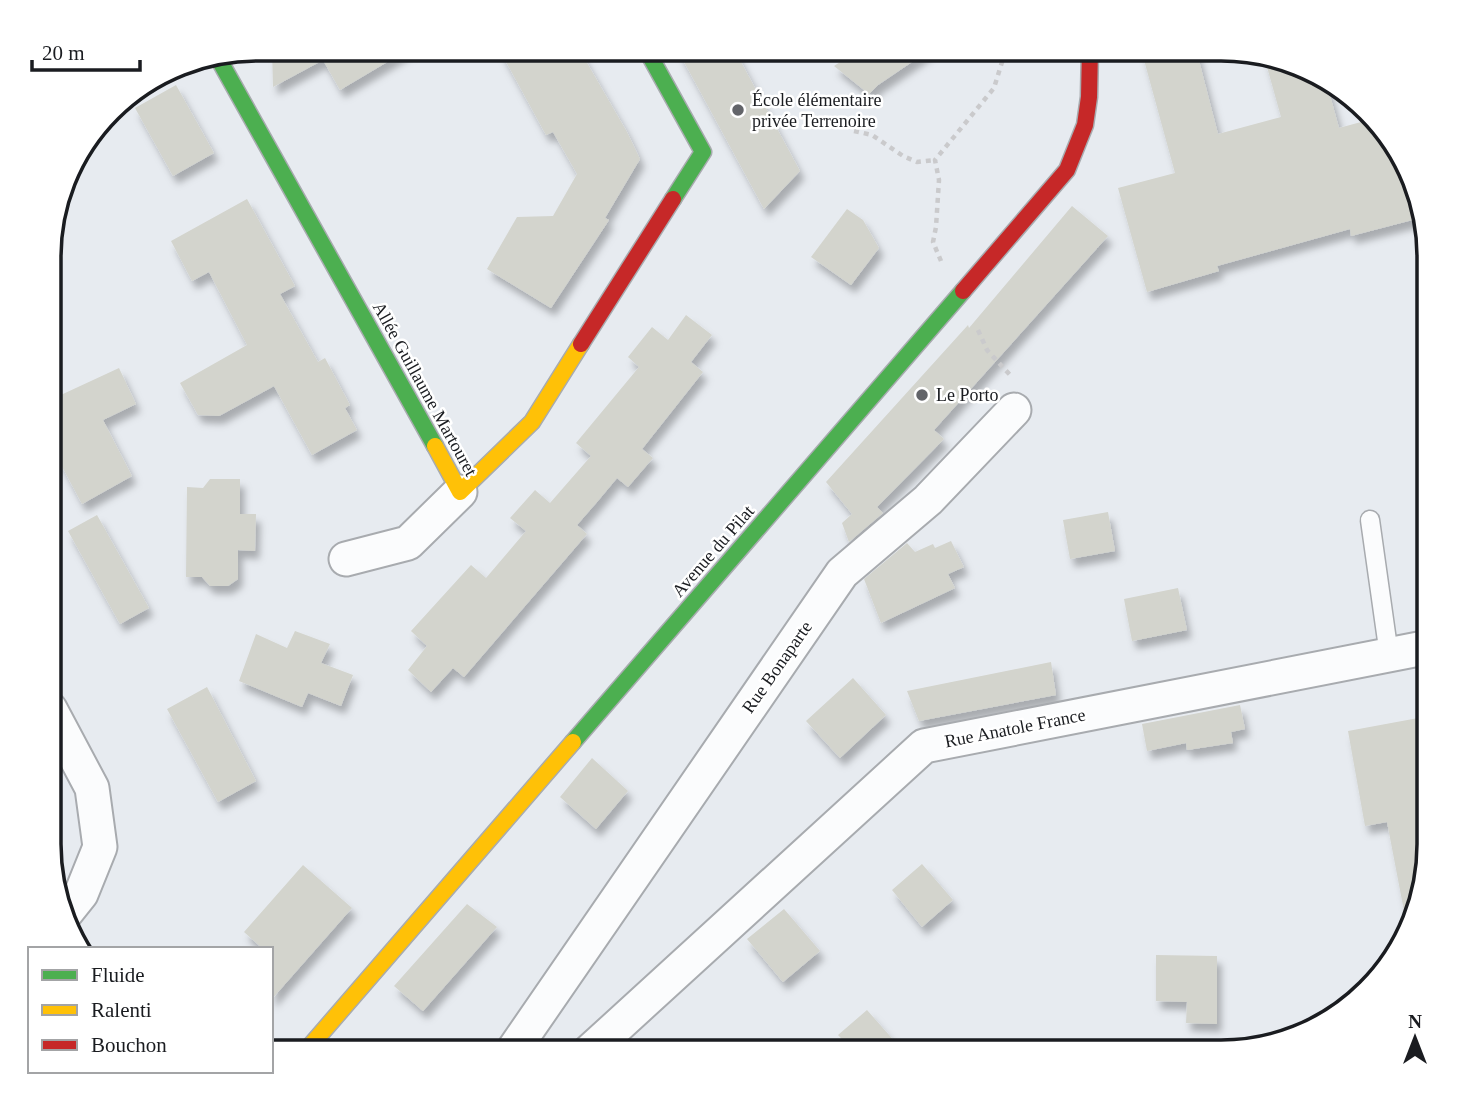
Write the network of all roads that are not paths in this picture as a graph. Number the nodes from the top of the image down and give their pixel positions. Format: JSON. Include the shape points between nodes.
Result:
{"nodes":[{"id":1,"x":653,"y":61,"type":"edge"},
{"id":2,"x":1089,"y":62,"type":"edge"},
{"id":3,"x":222,"y":65,"type":"edge"},
{"id":4,"x":1014,"y":410,"type":"road end"},
{"id":5,"x":460,"y":492,"type":"junction"},
{"id":6,"x":1370,"y":520,"type":"dead end"},
{"id":7,"x":346,"y":559,"type":"dead end"},
{"id":8,"x":1416,"y":650,"type":"edge"},
{"id":9,"x":1389,"y":655,"type":"junction"},
{"id":10,"x":62,"y":731,"type":"edge"},
{"id":11,"x":72,"y":907,"type":"edge"},
{"id":12,"x":316,"y":1039,"type":"edge"},
{"id":13,"x":521,"y":1039,"type":"edge"},
{"id":14,"x":603,"y":1039,"type":"edge"}],
"edges":[{"from":1,"to":5,"type":"main road","name":"Allée Guillaume Martouret","via":[[703,152],[532,422]]},
{"from":2,"to":12,"type":"main road","name":"Avenue du Pilat","via":[[1086,128],[1067,170]]},
{"from":3,"to":5,"type":"main road","name":"Allée Guillaume Martouret"},
{"from":4,"to":13,"type":"street","name":"Rue Bonaparte","via":[[928,500],[842,573]]},
{"from":5,"to":7,"type":"street","via":[[408,543]]},
{"from":6,"to":9,"type":"lane"},
{"from":8,"to":9,"type":"street","name":"Rue Anatole France"},
{"from":9,"to":14,"type":"street","name":"Rue Anatole France","via":[[924,746]]},
{"from":10,"to":11,"type":"street","via":[[92,788],[100,847],[82,894]]}]}
